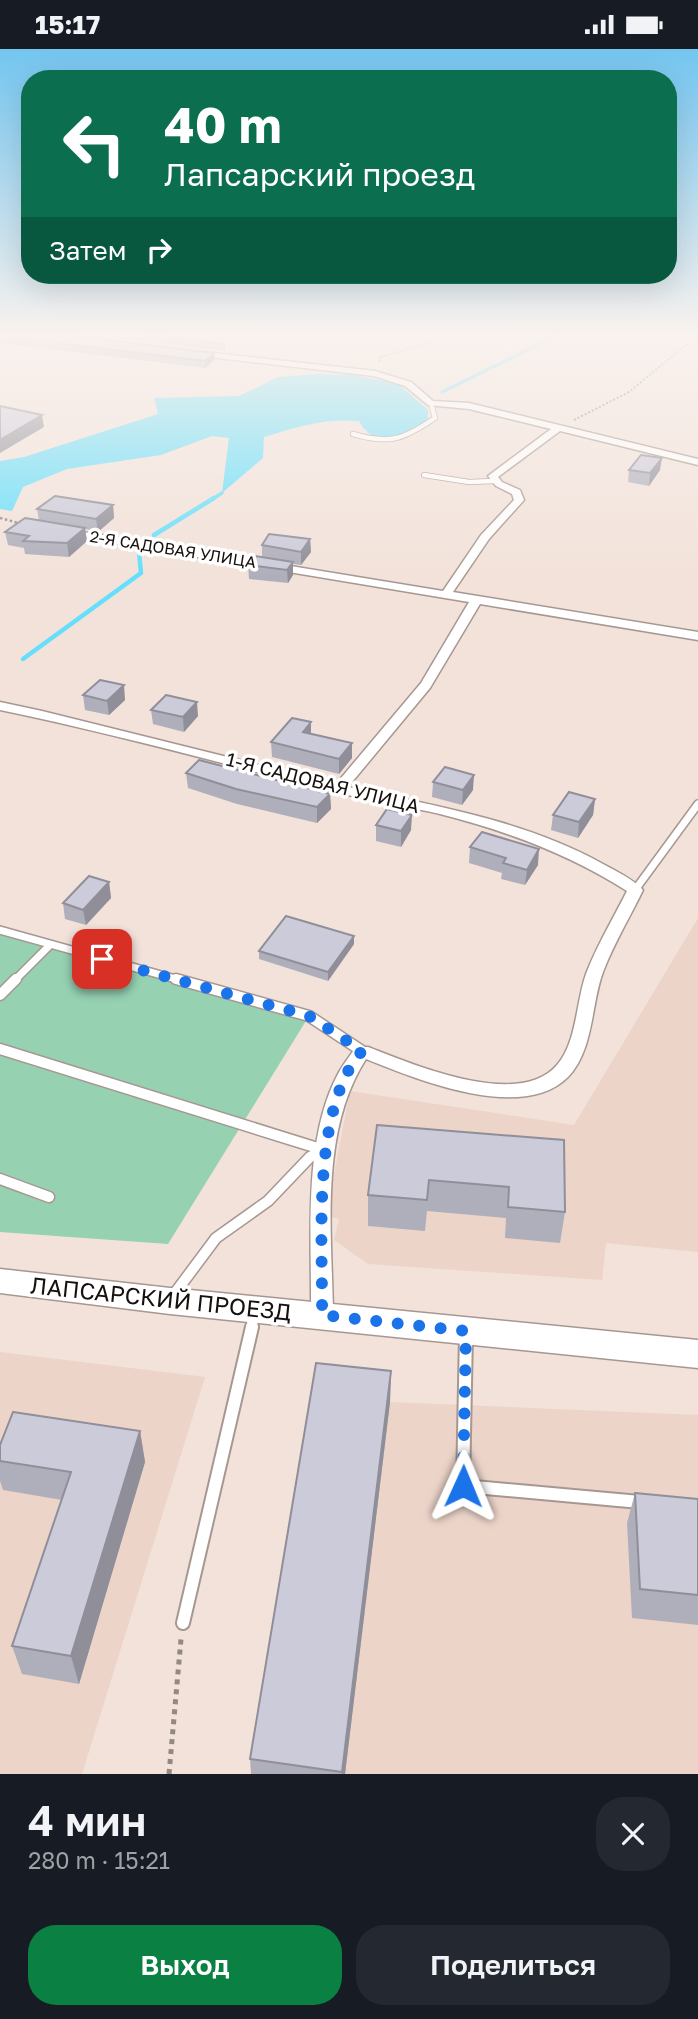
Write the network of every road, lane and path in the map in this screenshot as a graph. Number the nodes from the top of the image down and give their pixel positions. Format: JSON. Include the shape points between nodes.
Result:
{"nodes":[{"id":1,"x":434,"y":416,"type":"edge"},
{"id":2,"x":505,"y":416,"type":"edge"},
{"id":3,"x":584,"y":416,"type":"edge"},
{"id":4,"x":557,"y":429,"type":"junction"},
{"id":5,"x":353,"y":434,"type":"dead end"},
{"id":6,"x":698,"y":461,"type":"edge"},
{"id":7,"x":424,"y":475,"type":"dead end"},
{"id":8,"x":495,"y":481,"type":"junction"},
{"id":9,"x":0,"y":518,"type":"edge"},
{"id":10,"x":24,"y":525,"type":"joint"},
{"id":11,"x":446,"y":594,"type":"junction"},
{"id":12,"x":476,"y":600,"type":"junction"},
{"id":13,"x":698,"y":636,"type":"edge"},
{"id":14,"x":0,"y":706,"type":"edge"},
{"id":15,"x":339,"y":789,"type":"junction"},
{"id":16,"x":698,"y":804,"type":"edge"},
{"id":17,"x":635,"y":890,"type":"junction"},
{"id":18,"x":0,"y":930,"type":"edge"},
{"id":19,"x":50,"y":945,"type":"junction"},
{"id":20,"x":0,"y":995,"type":"edge"},
{"id":21,"x":0,"y":1049,"type":"edge"},
{"id":22,"x":362,"y":1051,"type":"junction"},
{"id":23,"x":324,"y":1150,"type":"junction"},
{"id":24,"x":0,"y":1179,"type":"edge"},
{"id":25,"x":49,"y":1197,"type":"dead end"},
{"id":26,"x":0,"y":1281,"type":"edge"},
{"id":27,"x":170,"y":1301,"type":"junction"},
{"id":28,"x":256,"y":1309,"type":"junction"},
{"id":29,"x":322,"y":1315,"type":"junction"},
{"id":30,"x":466,"y":1331,"type":"junction"},
{"id":31,"x":698,"y":1354,"type":"edge"},
{"id":32,"x":656,"y":1504,"type":"edge"},
{"id":33,"x":183,"y":1623,"type":"joint"},
{"id":34,"x":169,"y":1774,"type":"edge"}],
"edges":[{"from":1,"to":5,"type":"lane","via":[[405,439]]},
{"from":2,"to":4,"type":"street"},
{"from":3,"to":4,"type":"path"},
{"from":4,"to":6,"type":"street"},
{"from":4,"to":8,"type":"street","via":[[497,471]]},
{"from":7,"to":8,"type":"lane"},
{"from":8,"to":11,"type":"street","via":[[516,492],[519,500],[485,537]]},
{"from":9,"to":10,"type":"path"},
{"from":10,"to":11,"type":"street","name":"2-Я САДОВАЯ УЛИЦА"},
{"from":11,"to":12,"type":"street","name":"2-Я САДОВАЯ УЛИЦА"},
{"from":12,"to":13,"type":"street","name":"2-Я САДОВАЯ УЛИЦА"},
{"from":12,"to":15,"type":"street","via":[[426,685]]},
{"from":14,"to":15,"type":"street","name":"1-Я САДОВАЯ УЛИЦА","via":[[202,751]]},
{"from":15,"to":17,"type":"street","name":"1-Я САДОВАЯ УЛИЦА","via":[[440,810],[542,841],[606,870]]},
{"from":16,"to":17,"type":"lane"},
{"from":17,"to":22,"type":"street","via":[[594,973],[574,1049],[563,1071],[553,1079],[515,1090],[490,1090],[447,1082]]},
{"from":18,"to":19,"type":"lane"},
{"from":19,"to":20,"type":"lane"},
{"from":19,"to":22,"type":"lane","via":[[309,1016]]},
{"from":21,"to":23,"type":"lane"},
{"from":22,"to":23,"type":"street","via":[[344,1081]]},
{"from":23,"to":27,"type":"lane","via":[[310,1157],[268,1201],[216,1238]]},
{"from":23,"to":29,"type":"street"},
{"from":24,"to":25,"type":"lane"},
{"from":26,"to":27,"type":"street","name":"ЛАПСАРСКИЙ ПРОЕЗД"},
{"from":27,"to":28,"type":"street","name":"ЛАПСАРСКИЙ ПРОЕЗД"},
{"from":28,"to":29,"type":"street","name":"ЛАПСАРСКИЙ ПРОЕЗД"},
{"from":28,"to":33,"type":"lane"},
{"from":29,"to":30,"type":"street","name":"ЛАПСАРСКИЙ ПРОЕЗД"},
{"from":30,"to":31,"type":"street","name":"ЛАПСАРСКИЙ ПРОЕЗД"},
{"from":30,"to":32,"type":"lane","via":[[463,1486]]},
{"from":33,"to":34,"type":"path"}]}
